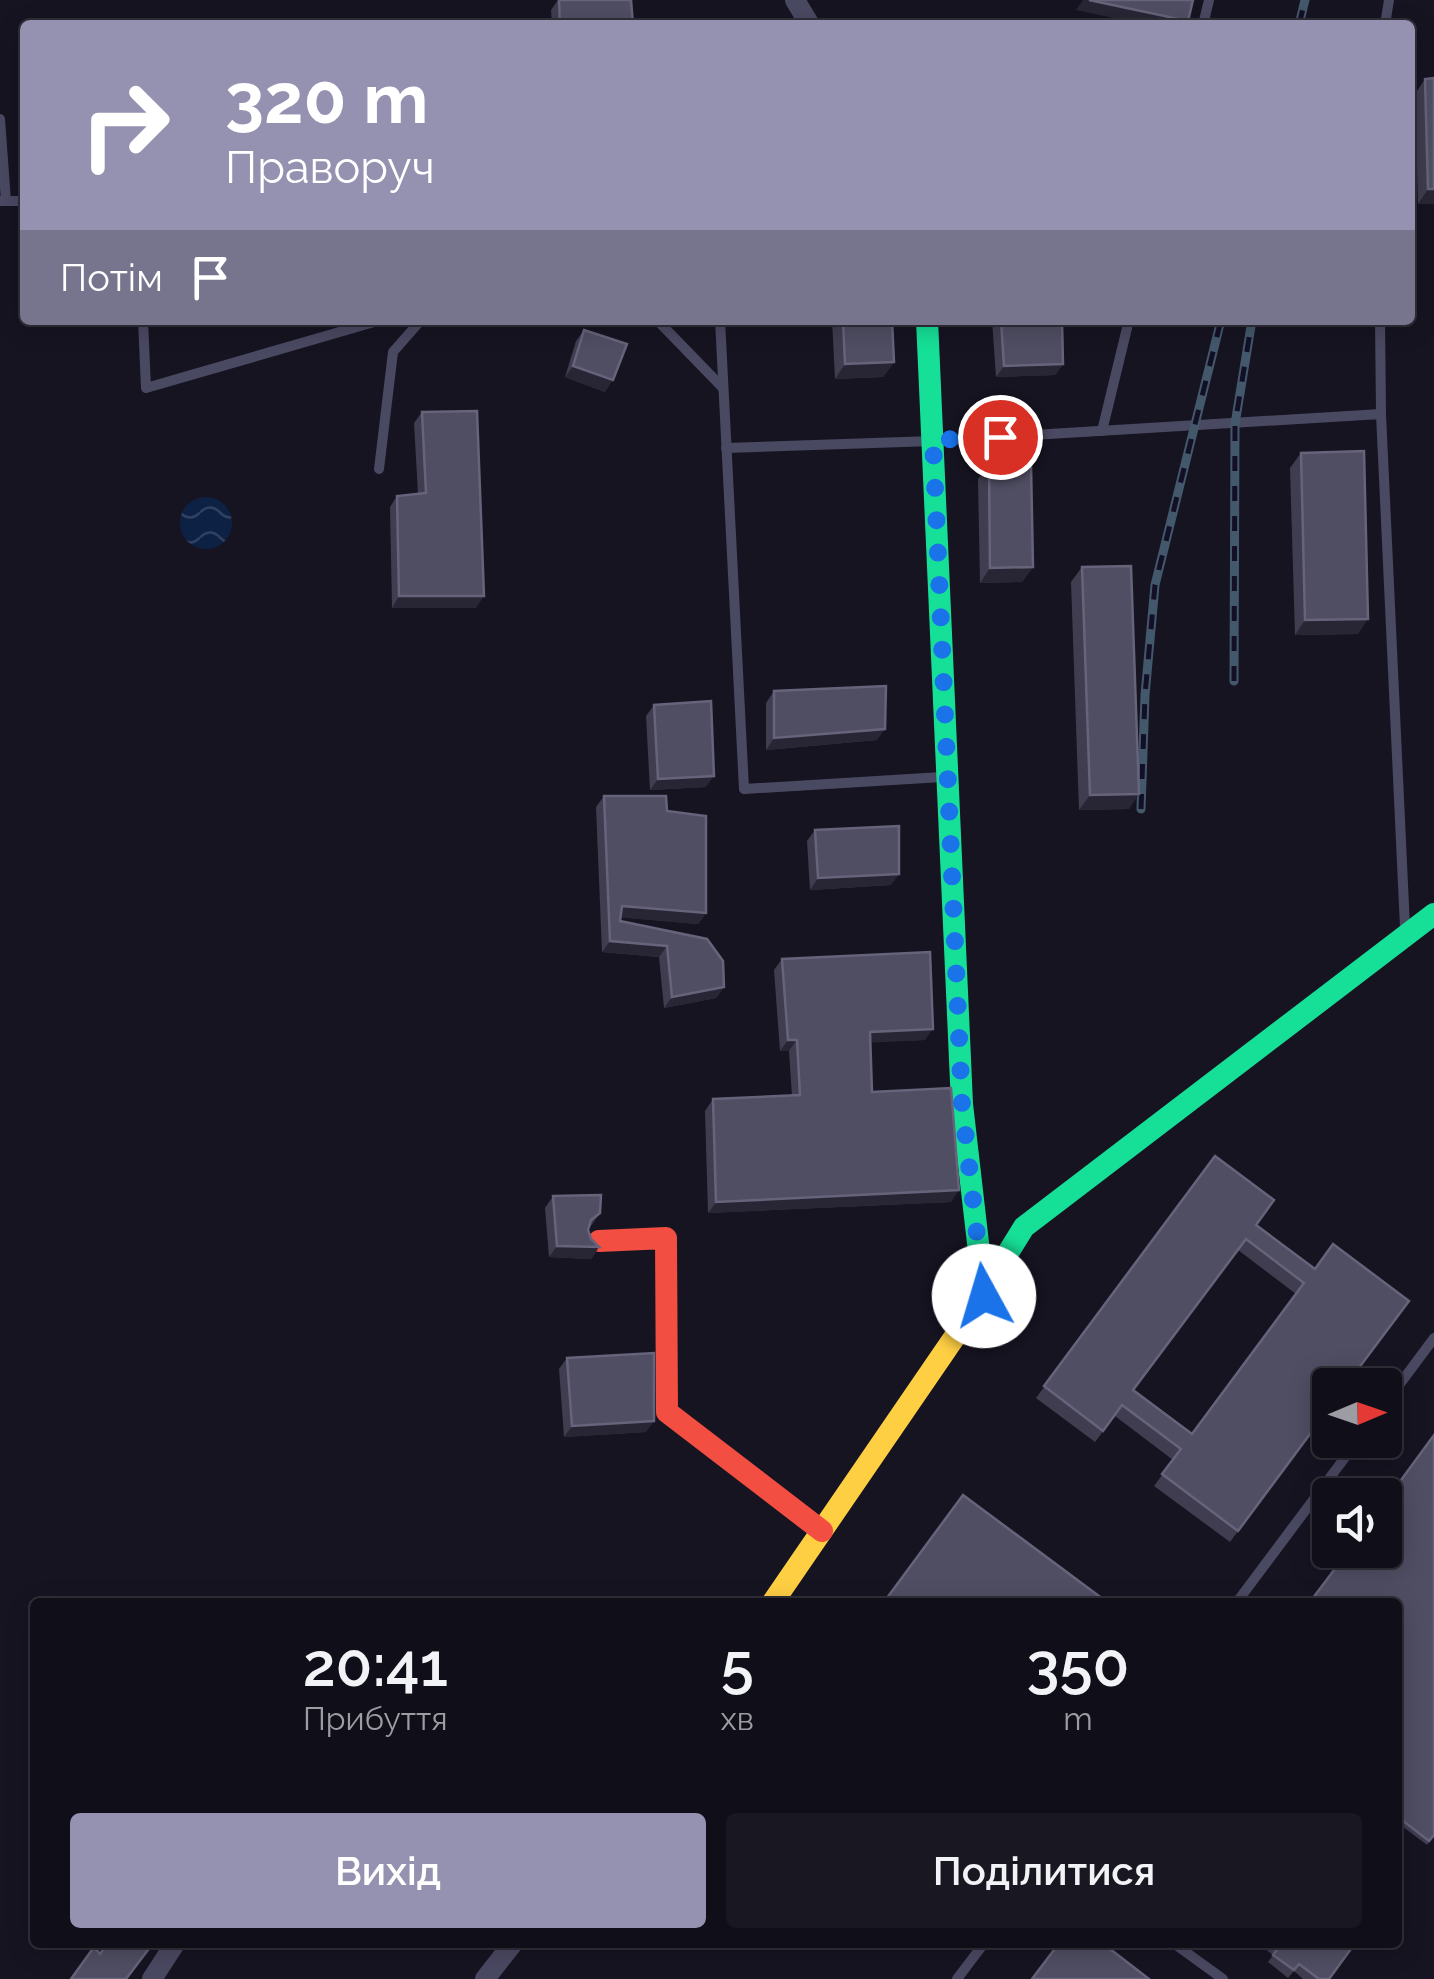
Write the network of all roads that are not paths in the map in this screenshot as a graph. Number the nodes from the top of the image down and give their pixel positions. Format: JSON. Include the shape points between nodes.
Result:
{"nodes":[{"id":1,"x":0,"y":120,"type":"edge"},
{"id":2,"x":3,"y":201,"type":"edge"},
{"id":3,"x":143,"y":325,"type":"edge"},
{"id":4,"x":364,"y":325,"type":"edge"},
{"id":5,"x":416,"y":325,"type":"edge"},
{"id":6,"x":662,"y":325,"type":"edge"},
{"id":7,"x":720,"y":325,"type":"edge"},
{"id":8,"x":927,"y":325,"type":"edge"},
{"id":9,"x":1129,"y":325,"type":"edge"},
{"id":10,"x":1380,"y":325,"type":"edge"},
{"id":11,"x":723,"y":389,"type":"junction"},
{"id":12,"x":1381,"y":414,"type":"junction"},
{"id":13,"x":1102,"y":431,"type":"junction"},
{"id":14,"x":933,"y":440,"type":"junction"},
{"id":15,"x":726,"y":448,"type":"junction"},
{"id":16,"x":379,"y":469,"type":"dead end"},
{"id":17,"x":948,"y":777,"type":"junction"},
{"id":18,"x":1434,"y":914,"type":"edge"},
{"id":19,"x":1406,"y":935,"type":"junction"},
{"id":20,"x":598,"y":1242,"type":"edge"},
{"id":21,"x":984,"y":1296,"type":"junction"},
{"id":22,"x":1434,"y":1338,"type":"edge"},
{"id":23,"x":1402,"y":1381,"type":"edge"},
{"id":24,"x":1345,"y":1458,"type":"edge"},
{"id":25,"x":822,"y":1530,"type":"junction"},
{"id":26,"x":776,"y":1598,"type":"edge"},
{"id":27,"x":1241,"y":1598,"type":"edge"},
{"id":28,"x":172,"y":1948,"type":"edge"},
{"id":29,"x":509,"y":1948,"type":"edge"},
{"id":30,"x":980,"y":1948,"type":"edge"},
{"id":31,"x":1180,"y":1948,"type":"edge"},
{"id":32,"x":152,"y":1979,"type":"edge"},
{"id":33,"x":485,"y":1979,"type":"edge"},
{"id":34,"x":957,"y":1979,"type":"edge"},
{"id":35,"x":1223,"y":1979,"type":"edge"}],
"edges":[{"from":1,"to":2,"type":"lane"},
{"from":3,"to":4,"type":"lane","via":[[146,388]]},
{"from":5,"to":16,"type":"lane","via":[[393,352]]},
{"from":6,"to":11,"type":"lane"},
{"from":7,"to":11,"type":"lane"},
{"from":8,"to":14,"type":"street"},
{"from":9,"to":13,"type":"lane"},
{"from":10,"to":12,"type":"lane"},
{"from":11,"to":15,"type":"lane"},
{"from":12,"to":13,"type":"lane"},
{"from":12,"to":19,"type":"lane"},
{"from":13,"to":14,"type":"lane"},
{"from":14,"to":15,"type":"lane"},
{"from":14,"to":17,"type":"street"},
{"from":15,"to":17,"type":"lane","via":[[744,789]]},
{"from":17,"to":21,"type":"street","via":[[962,1104]]},
{"from":18,"to":19,"type":"street"},
{"from":19,"to":21,"type":"street","via":[[1024,1226]]},
{"from":20,"to":25,"type":"street","via":[[666,1238],[668,1412]]},
{"from":21,"to":25,"type":"street"},
{"from":22,"to":23,"type":"lane"},
{"from":24,"to":27,"type":"lane"},
{"from":25,"to":26,"type":"street"},
{"from":28,"to":32,"type":"street"},
{"from":29,"to":33,"type":"street"},
{"from":30,"to":34,"type":"lane"},
{"from":31,"to":35,"type":"lane"}]}
